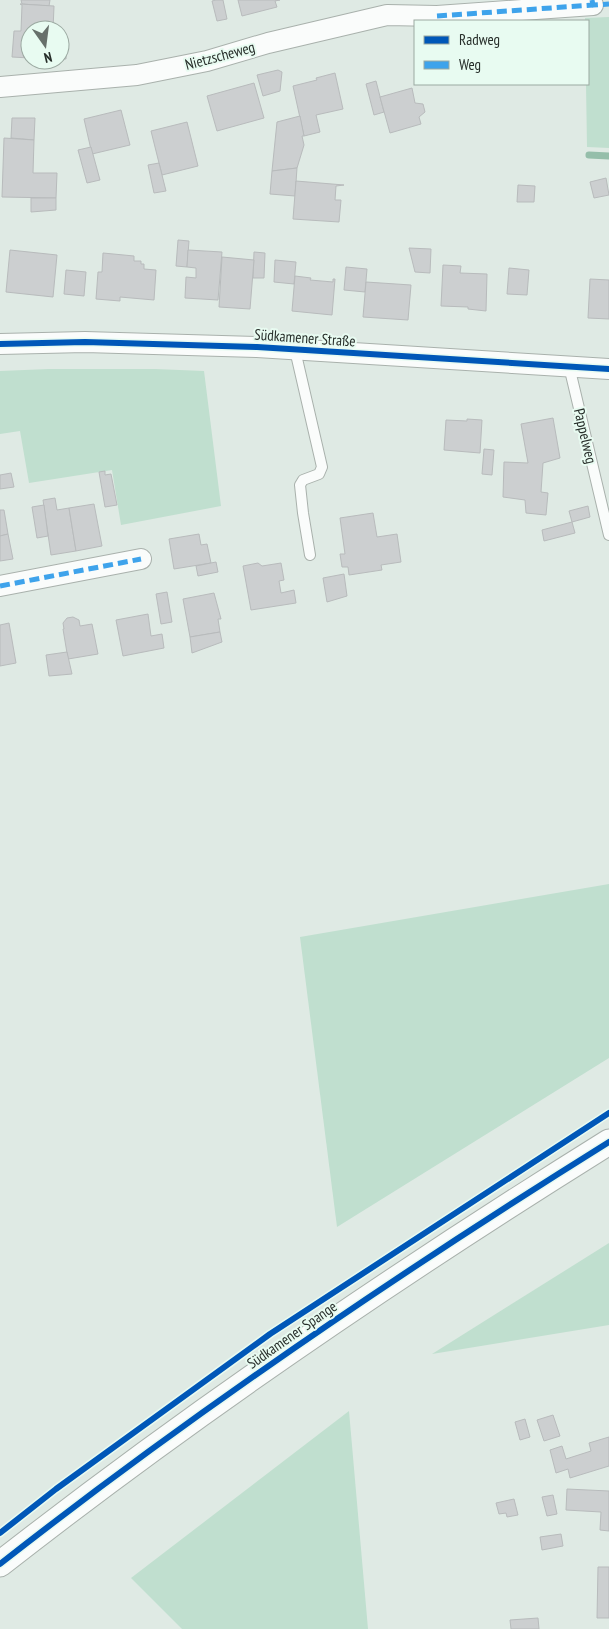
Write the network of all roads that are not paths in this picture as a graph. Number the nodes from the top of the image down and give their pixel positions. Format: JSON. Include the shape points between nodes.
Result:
{"nodes":[{"id":1,"x":598,"y":3,"type":"edge"},
{"id":2,"x":0,"y":87,"type":"edge"},
{"id":3,"x":0,"y":344,"type":"edge"},
{"id":4,"x":295,"y":350,"type":"junction"},
{"id":5,"x":569,"y":366,"type":"junction"},
{"id":6,"x":609,"y":370,"type":"edge"},
{"id":7,"x":609,"y":535,"type":"edge"},
{"id":8,"x":310,"y":555,"type":"dead end"},
{"id":9,"x":141,"y":559,"type":"dead end"},
{"id":10,"x":0,"y":586,"type":"edge"},
{"id":11,"x":609,"y":1142,"type":"edge"},
{"id":12,"x":0,"y":1564,"type":"edge"}],
"edges":[{"from":1,"to":2,"type":"street","name":"Nietzscheweg","via":[[437,16],[387,15],[208,61],[137,75]]},
{"from":3,"to":4,"type":"street","name":"Südkamener Straße","via":[[104,342]]},
{"from":4,"to":5,"type":"street","name":"Südkamener Straße"},
{"from":4,"to":8,"type":"lane","via":[[322,467],[319,474],[300,484]]},
{"from":5,"to":6,"type":"street","name":"Südkamener Straße"},
{"from":5,"to":7,"type":"lane","name":"Pappelweg"},
{"from":9,"to":10,"type":"street"},
{"from":11,"to":12,"type":"street","name":"Südkamener Spange","via":[[488,1218],[291,1350]]}]}
